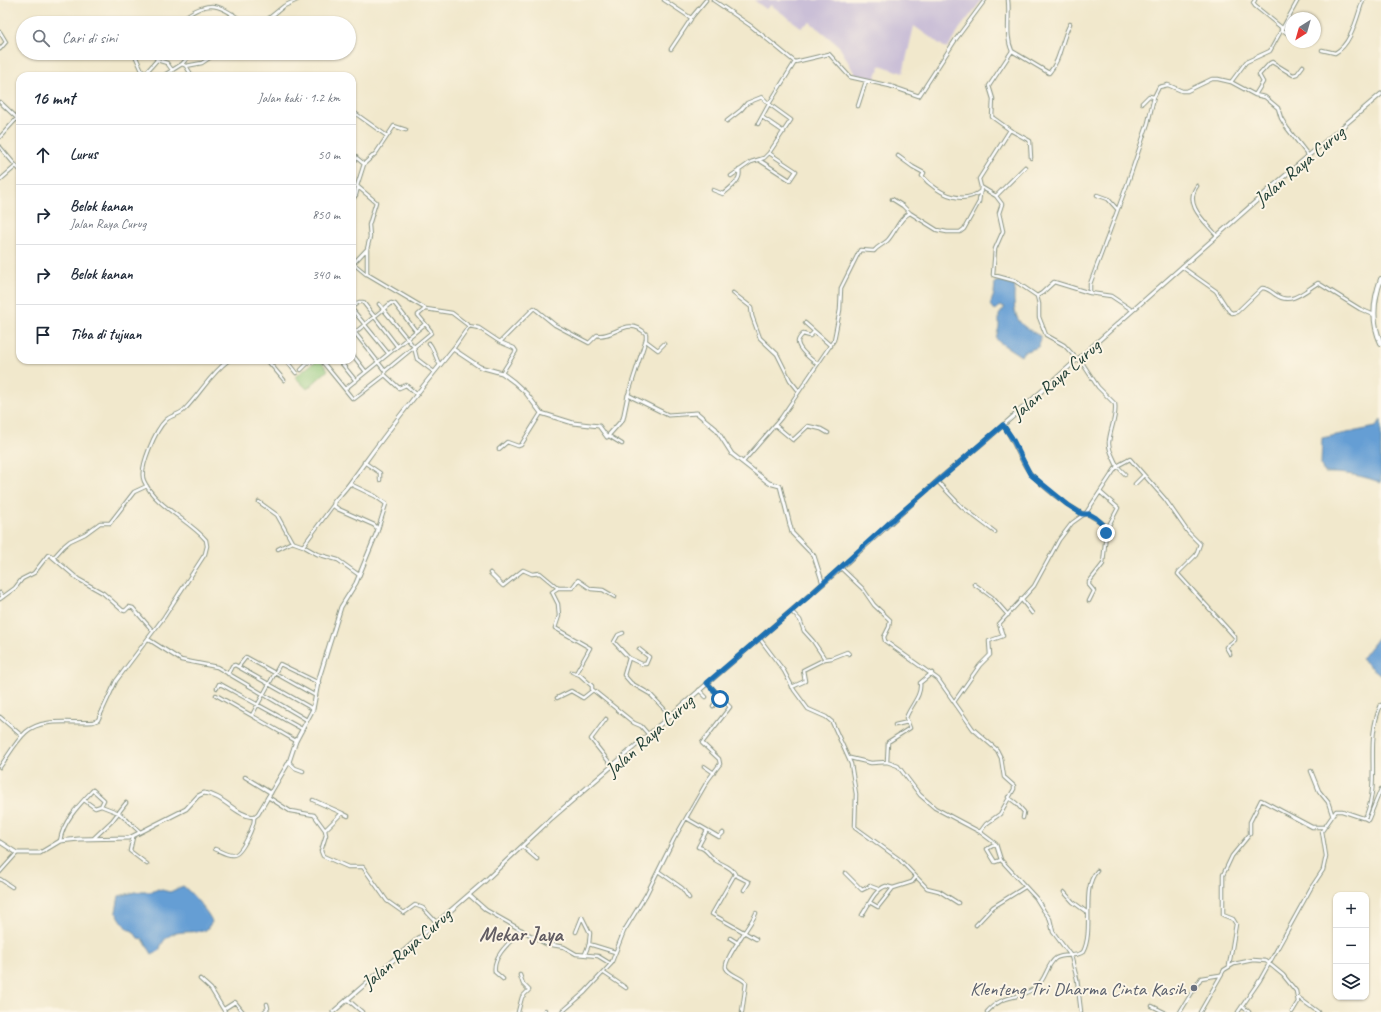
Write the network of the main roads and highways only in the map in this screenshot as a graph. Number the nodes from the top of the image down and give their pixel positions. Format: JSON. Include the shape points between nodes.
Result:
{"nodes":[{"id":1,"x":1381,"y":279,"type":"edge"},
{"id":2,"x":1381,"y":343,"type":"edge"}],
"edges":[{"from":1,"to":2,"type":"main road","via":[[1374,316]]}]}
